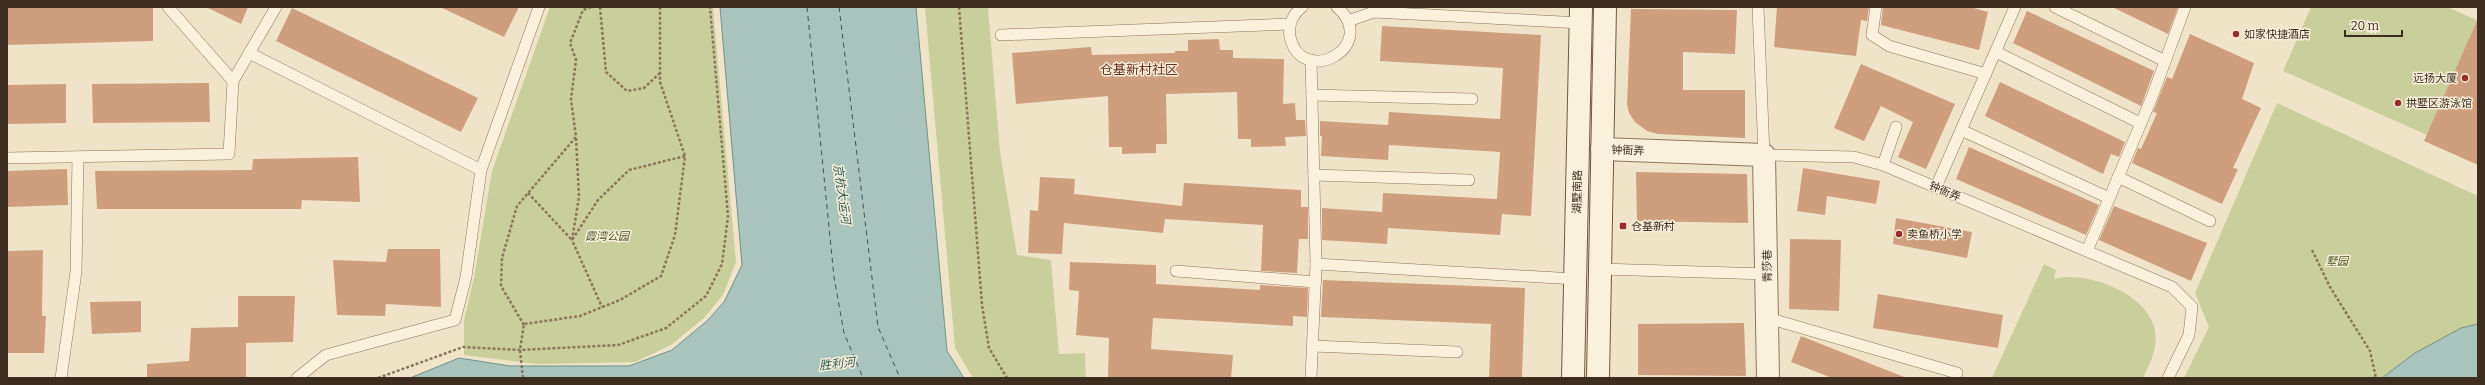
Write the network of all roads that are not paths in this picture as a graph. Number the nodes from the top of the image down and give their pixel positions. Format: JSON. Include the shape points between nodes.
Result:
{"nodes":[{"id":1,"x":168,"y":7,"type":"edge"},
{"id":2,"x":276,"y":7,"type":"edge"},
{"id":3,"x":539,"y":7,"type":"edge"},
{"id":4,"x":1302,"y":7,"type":"edge"},
{"id":5,"x":1337,"y":7,"type":"edge"},
{"id":6,"x":1605,"y":7,"type":"edge"},
{"id":7,"x":1758,"y":7,"type":"edge"},
{"id":8,"x":1876,"y":7,"type":"edge"},
{"id":9,"x":2015,"y":7,"type":"edge"},
{"id":10,"x":2055,"y":7,"type":"edge"},
{"id":11,"x":2185,"y":7,"type":"edge"},
{"id":12,"x":1388,"y":10,"type":"edge"},
{"id":13,"x":1581,"y":15,"type":"edge"},
{"id":14,"x":1348,"y":21,"type":"junction"},
{"id":15,"x":1290,"y":24,"type":"junction"},
{"id":16,"x":1001,"y":35,"type":"dead end"},
{"id":17,"x":1996,"y":52,"type":"junction"},
{"id":18,"x":249,"y":53,"type":"junction"},
{"id":19,"x":1311,"y":60,"type":"junction"},
{"id":20,"x":2165,"y":61,"type":"junction"},
{"id":21,"x":1986,"y":74,"type":"junction"},
{"id":22,"x":233,"y":81,"type":"junction"},
{"id":23,"x":1312,"y":95,"type":"junction"},
{"id":24,"x":1472,"y":99,"type":"dead end"},
{"id":25,"x":2140,"y":123,"type":"junction"},
{"id":26,"x":1896,"y":127,"type":"dead end"},
{"id":27,"x":1961,"y":130,"type":"junction"},
{"id":28,"x":1602,"y":149,"type":"junction"},
{"id":29,"x":1764,"y":155,"type":"junction"},
{"id":30,"x":78,"y":157,"type":"junction"},
{"id":31,"x":7,"y":158,"type":"edge"},
{"id":32,"x":1883,"y":165,"type":"junction"},
{"id":33,"x":481,"y":170,"type":"junction"},
{"id":34,"x":1314,"y":175,"type":"junction"},
{"id":35,"x":2118,"y":177,"type":"junction"},
{"id":36,"x":1469,"y":180,"type":"dead end"},
{"id":37,"x":1936,"y":187,"type":"junction"},
{"id":38,"x":2109,"y":198,"type":"junction"},
{"id":39,"x":2210,"y":221,"type":"dead end"},
{"id":40,"x":2087,"y":251,"type":"junction"},
{"id":41,"x":1316,"y":264,"type":"junction"},
{"id":42,"x":1600,"y":269,"type":"junction"},
{"id":43,"x":1176,"y":270,"type":"dead end"},
{"id":44,"x":1768,"y":274,"type":"junction"},
{"id":45,"x":1575,"y":279,"type":"junction"},
{"id":46,"x":1316,"y":282,"type":"junction"},
{"id":47,"x":1768,"y":318,"type":"junction"},
{"id":48,"x":1313,"y":346,"type":"junction"},
{"id":49,"x":1457,"y":352,"type":"dead end"},
{"id":50,"x":1956,"y":373,"type":"dead end"},
{"id":51,"x":61,"y":378,"type":"edge"},
{"id":52,"x":298,"y":378,"type":"edge"},
{"id":53,"x":1311,"y":378,"type":"edge"},
{"id":54,"x":1573,"y":378,"type":"edge"},
{"id":55,"x":1598,"y":378,"type":"edge"},
{"id":56,"x":1768,"y":378,"type":"edge"},
{"id":57,"x":2168,"y":378,"type":"edge"}],
"edges":[{"from":1,"to":22,"type":"lane"},
{"from":2,"to":18,"type":"lane"},
{"from":3,"to":33,"type":"lane"},
{"from":4,"to":15,"type":"lane"},
{"from":5,"to":14,"type":"lane"},
{"from":6,"to":28,"type":"main road"},
{"from":7,"to":29,"type":"lane"},
{"from":8,"to":21,"type":"lane","via":[[1872,35],[1889,46]]},
{"from":9,"to":17,"type":"lane"},
{"from":10,"to":20,"type":"lane"},
{"from":11,"to":20,"type":"lane"},
{"from":12,"to":13,"type":"lane"},
{"from":12,"to":14,"type":"lane"},
{"from":13,"to":45,"type":"main road","name":"湖墅南路"},
{"from":14,"to":19,"type":"lane","via":[[1349,39],[1338,55],[1320,61]]},
{"from":15,"to":16,"type":"lane"},
{"from":15,"to":19,"type":"lane","via":[[1291,42],[1296,50]]},
{"from":17,"to":21,"type":"lane"},
{"from":17,"to":25,"type":"lane"},
{"from":18,"to":22,"type":"lane"},
{"from":18,"to":33,"type":"lane"},
{"from":19,"to":23,"type":"lane"},
{"from":20,"to":25,"type":"lane"},
{"from":21,"to":27,"type":"lane"},
{"from":22,"to":30,"type":"lane","via":[[229,154]]},
{"from":23,"to":24,"type":"lane"},
{"from":23,"to":34,"type":"lane"},
{"from":25,"to":35,"type":"lane"},
{"from":26,"to":32,"type":"lane"},
{"from":27,"to":37,"type":"lane"},
{"from":27,"to":38,"type":"lane"},
{"from":28,"to":29,"type":"main road","name":"钟衙弄"},
{"from":28,"to":42,"type":"main road"},
{"from":29,"to":32,"type":"lane","name":"钟衙弄","via":[[1854,157]]},
{"from":29,"to":44,"type":"main road","name":"青莎巷"},
{"from":30,"to":31,"type":"lane"},
{"from":30,"to":51,"type":"lane","via":[[76,272]]},
{"from":32,"to":37,"type":"lane","name":"钟衙弄"},
{"from":33,"to":52,"type":"lane","via":[[466,277],[455,320],[326,355]]},
{"from":34,"to":36,"type":"lane"},
{"from":34,"to":41,"type":"lane"},
{"from":35,"to":38,"type":"lane"},
{"from":35,"to":39,"type":"lane"},
{"from":37,"to":40,"type":"lane","name":"钟衙弄"},
{"from":38,"to":40,"type":"lane"},
{"from":40,"to":57,"type":"lane","name":"钟衙弄","via":[[2172,287],[2192,307],[2188,335]]},
{"from":41,"to":45,"type":"lane"},
{"from":41,"to":46,"type":"lane"},
{"from":42,"to":44,"type":"lane"},
{"from":42,"to":55,"type":"main road"},
{"from":43,"to":46,"type":"lane"},
{"from":44,"to":47,"type":"main road","name":"青莎巷"},
{"from":45,"to":54,"type":"main road","name":"湖墅南路"},
{"from":46,"to":48,"type":"lane"},
{"from":47,"to":50,"type":"lane"},
{"from":47,"to":56,"type":"main road","name":"青莎巷"},
{"from":48,"to":49,"type":"lane"},
{"from":48,"to":53,"type":"lane"}]}
